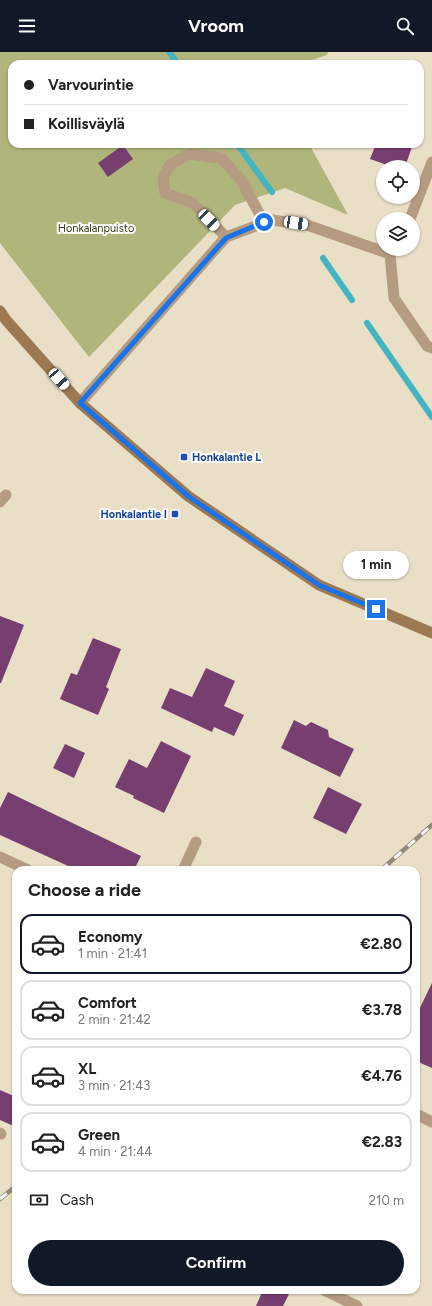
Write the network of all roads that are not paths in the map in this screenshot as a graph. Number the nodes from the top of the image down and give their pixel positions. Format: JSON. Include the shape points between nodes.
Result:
{"nodes":[{"id":1,"x":432,"y":162,"type":"edge"},
{"id":2,"x":413,"y":212,"type":"edge"},
{"id":3,"x":264,"y":222,"type":"junction"},
{"id":4,"x":226,"y":238,"type":"junction"},
{"id":5,"x":376,"y":247,"type":"edge"},
{"id":6,"x":392,"y":256,"type":"edge"},
{"id":7,"x":0,"y":311,"type":"edge"},
{"id":8,"x":430,"y":347,"type":"edge"},
{"id":9,"x":80,"y":403,"type":"junction"},
{"id":10,"x":432,"y":633,"type":"edge"},
{"id":11,"x":196,"y":842,"type":"dead end"},
{"id":12,"x":0,"y":856,"type":"edge"},
{"id":13,"x":20,"y":866,"type":"edge"},
{"id":14,"x":186,"y":866,"type":"edge"},
{"id":15,"x":420,"y":1116,"type":"edge"},
{"id":16,"x":432,"y":1122,"type":"edge"},
{"id":17,"x":332,"y":1294,"type":"edge"},
{"id":18,"x":357,"y":1306,"type":"edge"}],
"edges":[{"from":1,"to":2,"type":"street"},
{"from":3,"to":4,"type":"street"},
{"from":3,"to":4,"type":"street","via":[[242,180],[221,158],[189,154],[170,165],[163,178],[165,193],[192,203]]},
{"from":3,"to":5,"type":"street","via":[[272,220],[307,225]]},
{"from":4,"to":9,"type":"street"},
{"from":6,"to":8,"type":"street","via":[[394,298]]},
{"from":7,"to":9,"type":"main road"},
{"from":9,"to":10,"type":"main road","via":[[188,496],[319,585]]},
{"from":11,"to":14,"type":"street"},
{"from":12,"to":13,"type":"street"},
{"from":15,"to":16,"type":"street"},
{"from":17,"to":18,"type":"street"}]}
